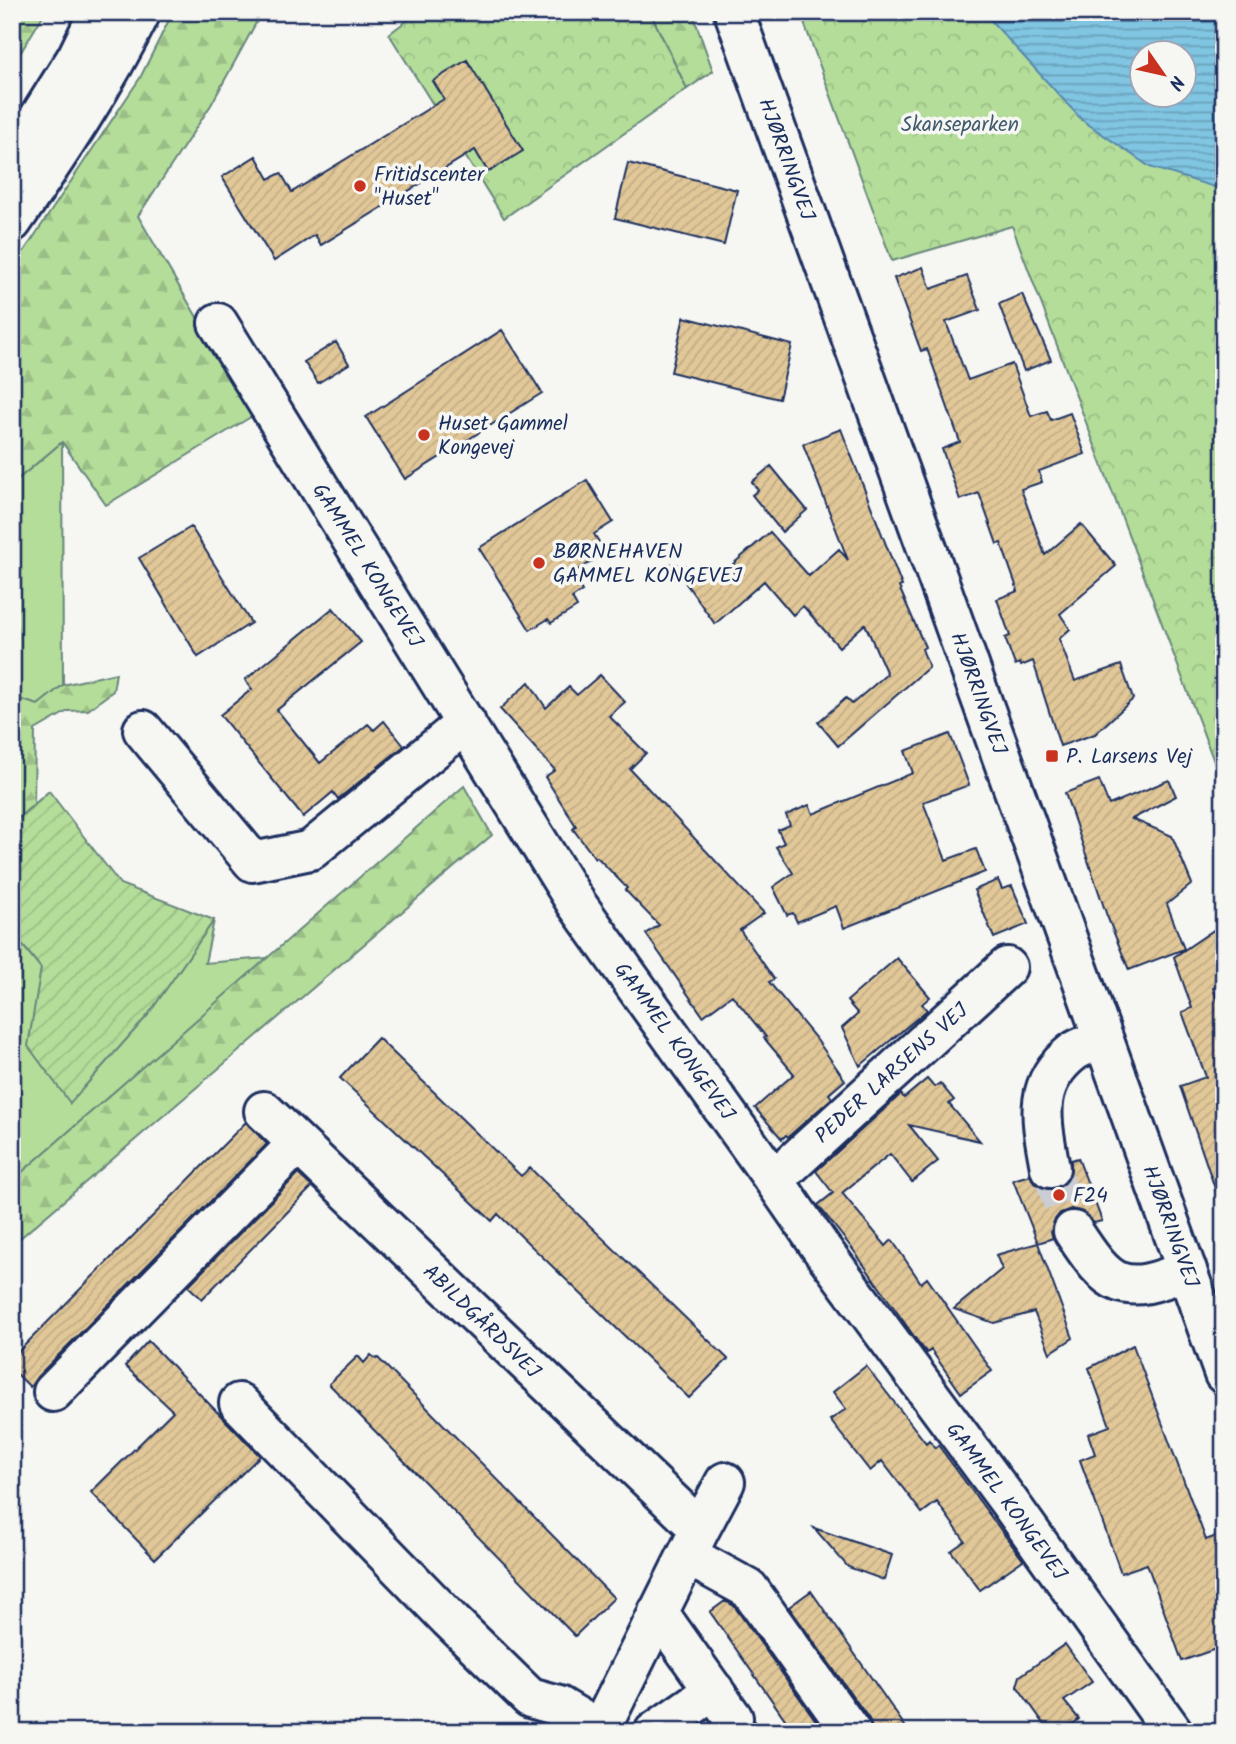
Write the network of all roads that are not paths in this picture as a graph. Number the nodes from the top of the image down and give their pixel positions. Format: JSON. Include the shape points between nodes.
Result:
{"nodes":[{"id":1,"x":99,"y":12,"type":"edge"},
{"id":2,"x":141,"y":12,"type":"edge"},
{"id":3,"x":734,"y":12,"type":"edge"},
{"id":4,"x":12,"y":161,"type":"edge"},
{"id":5,"x":12,"y":222,"type":"edge"},
{"id":6,"x":218,"y":323,"type":"dead end"},
{"id":7,"x":466,"y":723,"type":"junction"},
{"id":8,"x":143,"y":730,"type":"dead end"},
{"id":9,"x":1007,"y":967,"type":"dead end"},
{"id":10,"x":1103,"y":1038,"type":"junction"},
{"id":11,"x":264,"y":1111,"type":"dead end"},
{"id":12,"x":297,"y":1144,"type":"junction"},
{"id":13,"x":1050,"y":1168,"type":"tunnel mouth"},
{"id":14,"x":774,"y":1180,"type":"junction"},
{"id":15,"x":1073,"y":1231,"type":"tunnel mouth"},
{"id":16,"x":1187,"y":1270,"type":"junction"},
{"id":17,"x":1224,"y":1374,"type":"edge"},
{"id":18,"x":52,"y":1392,"type":"dead end"},
{"id":19,"x":239,"y":1403,"type":"dead end"},
{"id":20,"x":725,"y":1482,"type":"dead end"},
{"id":21,"x":694,"y":1542,"type":"junction"},
{"id":22,"x":658,"y":1612,"type":"junction"},
{"id":23,"x":599,"y":1731,"type":"edge"},
{"id":24,"x":654,"y":1732,"type":"edge"},
{"id":25,"x":850,"y":1732,"type":"edge"},
{"id":26,"x":1173,"y":1732,"type":"edge"}],
"edges":[{"from":1,"to":4,"type":"main road","via":[[77,57]]},
{"from":2,"to":5,"type":"main road","via":[[69,140]]},
{"from":3,"to":10,"type":"main road","name":"HJØRRINGVEJ"},
{"from":6,"to":7,"type":"main road","name":"GAMMEL KONGEVEJ"},
{"from":7,"to":8,"type":"main road","via":[[311,850],[253,862]]},
{"from":7,"to":14,"type":"main road","name":"GAMMEL KONGEVEJ","via":[[576,903]]},
{"from":9,"to":14,"type":"main road","name":"PEDER LARSENS VEJ"},
{"from":10,"to":13,"type":"main road","via":[[1074,1051],[1049,1077],[1041,1106]]},
{"from":10,"to":16,"type":"main road","name":"HJØRRINGVEJ"},
{"from":11,"to":12,"type":"main road","name":"ABILDGÅRDSVEJ"},
{"from":12,"to":18,"type":"main road"},
{"from":12,"to":21,"type":"main road","name":"ABILDGÅRDSVEJ"},
{"from":14,"to":26,"type":"main road","name":"GAMMEL KONGEVEJ"},
{"from":15,"to":16,"type":"main road","via":[[1103,1273],[1126,1285],[1157,1283]]},
{"from":16,"to":17,"type":"main road","name":"HJØRRINGVEJ"},
{"from":19,"to":23,"type":"main road","via":[[530,1698],[559,1706]]},
{"from":20,"to":21,"type":"main road"},
{"from":21,"to":22,"type":"main road"},
{"from":21,"to":25,"type":"main road","name":"ABILDGÅRDSVEJ","via":[[749,1589]]},
{"from":22,"to":23,"type":"main road"},
{"from":22,"to":24,"type":"main road","via":[[723,1704]]}]}
